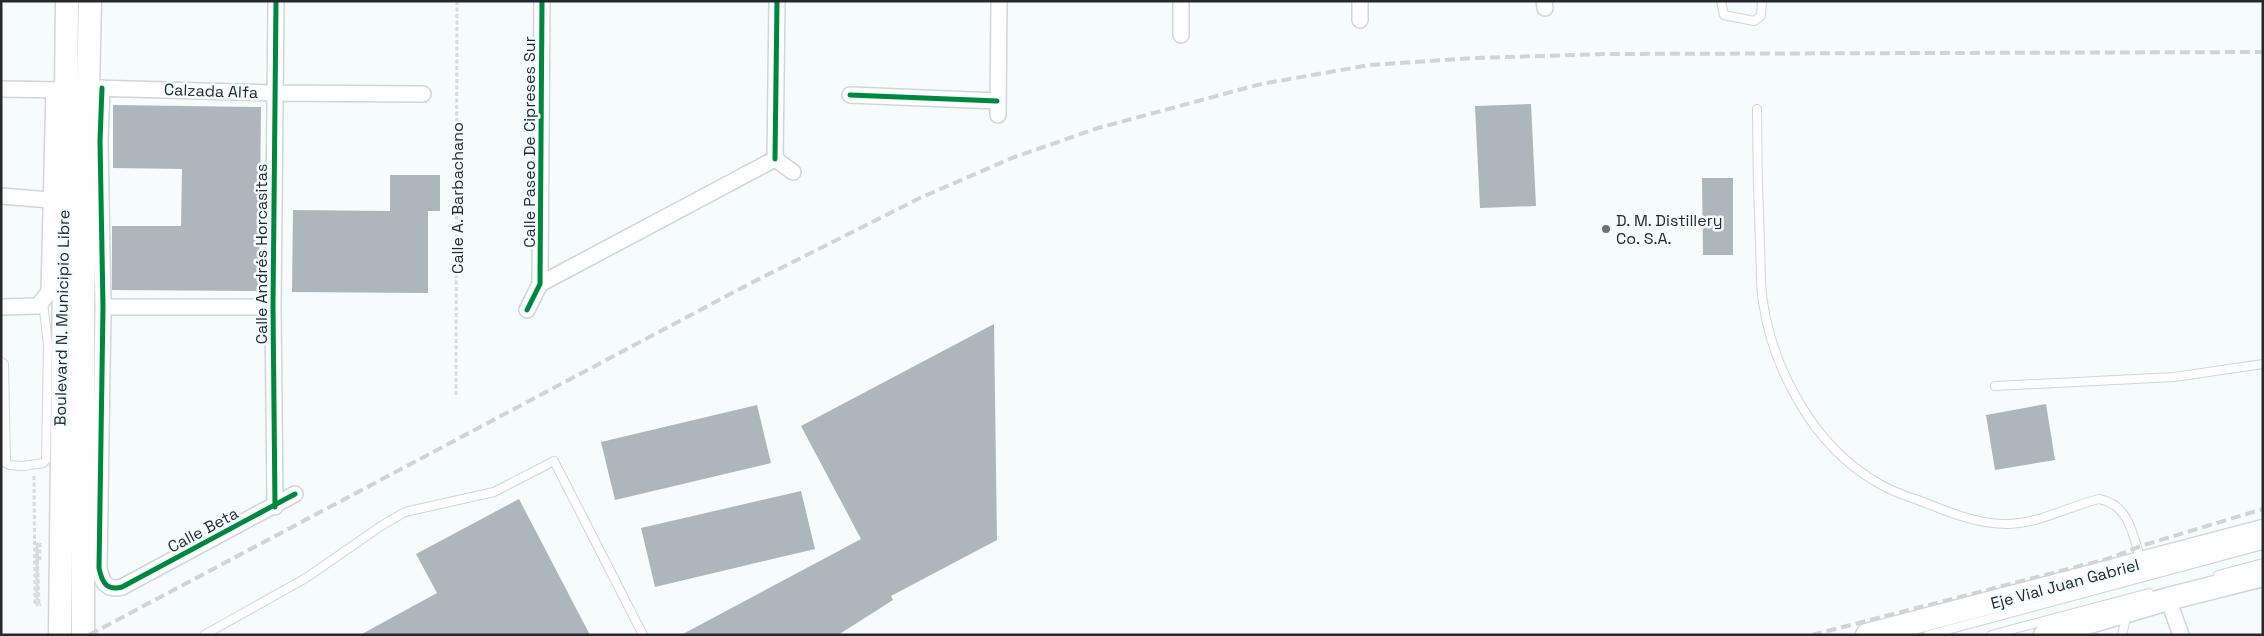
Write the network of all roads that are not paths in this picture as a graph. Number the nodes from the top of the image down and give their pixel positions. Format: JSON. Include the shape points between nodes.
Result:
{"nodes":[{"id":1,"x":67,"y":1,"type":"edge"},
{"id":2,"x":90,"y":1,"type":"edge"},
{"id":3,"x":276,"y":1,"type":"edge"},
{"id":4,"x":542,"y":1,"type":"edge"},
{"id":5,"x":777,"y":1,"type":"edge"},
{"id":6,"x":999,"y":1,"type":"edge"},
{"id":7,"x":1181,"y":1,"type":"edge"},
{"id":8,"x":1360,"y":1,"type":"edge"},
{"id":9,"x":1721,"y":1,"type":"edge"},
{"id":10,"x":1762,"y":1,"type":"edge"},
{"id":11,"x":1360,"y":20,"type":"dead end"},
{"id":12,"x":1181,"y":35,"type":"dead end"},
{"id":13,"x":95,"y":88,"type":"junction"},
{"id":14,"x":1,"y":89,"type":"edge"},
{"id":15,"x":60,"y":90,"type":"junction"},
{"id":16,"x":275,"y":93,"type":"junction"},
{"id":17,"x":423,"y":94,"type":"dead end"},
{"id":18,"x":850,"y":95,"type":"dead end"},
{"id":19,"x":1757,"y":109,"type":"dead end"},
{"id":20,"x":775,"y":159,"type":"junction"},
{"id":21,"x":793,"y":172,"type":"dead end"},
{"id":22,"x":1,"y":196,"type":"edge"},
{"id":23,"x":50,"y":200,"type":"junction"},
{"id":24,"x":540,"y":284,"type":"junction"},
{"id":25,"x":73,"y":304,"type":"junction"},
{"id":26,"x":272,"y":306,"type":"junction"},
{"id":27,"x":1,"y":307,"type":"edge"},
{"id":28,"x":527,"y":310,"type":"dead end"},
{"id":29,"x":1,"y":362,"type":"edge"},
{"id":30,"x":2263,"y":364,"type":"edge"},
{"id":31,"x":1995,"y":386,"type":"dead end"},
{"id":32,"x":295,"y":494,"type":"dead end"},
{"id":33,"x":275,"y":506,"type":"junction"},
{"id":34,"x":2263,"y":530,"type":"edge"},
{"id":35,"x":2263,"y":545,"type":"edge"},
{"id":36,"x":2142,"y":563,"type":"junction"},
{"id":37,"x":2263,"y":563,"type":"edge"},
{"id":38,"x":2263,"y":575,"type":"edge"},
{"id":39,"x":2206,"y":578,"type":"dead end"},
{"id":40,"x":2164,"y":595,"type":"junction"},
{"id":41,"x":2122,"y":624,"type":"edge"},
{"id":42,"x":60,"y":635,"type":"edge"},
{"id":43,"x":83,"y":635,"type":"edge"},
{"id":44,"x":204,"y":635,"type":"edge"},
{"id":45,"x":642,"y":635,"type":"edge"},
{"id":46,"x":1867,"y":635,"type":"edge"},
{"id":47,"x":1928,"y":635,"type":"edge"},
{"id":48,"x":1991,"y":635,"type":"edge"},
{"id":49,"x":2045,"y":635,"type":"edge"},
{"id":50,"x":2181,"y":635,"type":"edge"}],
"edges":[{"from":1,"to":15,"type":"main road","name":"Boulevard N. Municipio Libre"},
{"from":2,"to":13,"type":"main road","name":"Boulevard N. Municipio Libre"},
{"from":3,"to":16,"type":"street","name":"Calle Andrés Horcasitas"},
{"from":4,"to":24,"type":"street","name":"Calle Paseo De Cipreses Sur"},
{"from":5,"to":20,"type":"street"},
{"from":6,"to":18,"type":"street","via":[[997,108]]},
{"from":7,"to":12,"type":"street"},
{"from":8,"to":11,"type":"street"},
{"from":9,"to":10,"type":"lane","via":[[1724,15],[1754,21],[1761,16]]},
{"from":13,"to":16,"type":"street","name":"Calzada Alfa"},
{"from":13,"to":25,"type":"main road","name":"Boulevard N. Municipio Libre"},
{"from":14,"to":15,"type":"street"},
{"from":15,"to":23,"type":"street"},
{"from":15,"to":25,"type":"main road","name":"Boulevard N. Municipio Libre"},
{"from":16,"to":17,"type":"street","name":"Calzada Alfa"},
{"from":16,"to":26,"type":"street","name":"Calle Andrés Horcasitas"},
{"from":19,"to":36,"type":"lane","via":[[1756,167],[1763,302],[1781,368],[1797,400],[1819,431],[1845,460],[1872,480],[1897,493],[1983,521],[2028,522],[2100,498],[2110,501],[2124,514]]},
{"from":20,"to":21,"type":"street"},
{"from":20,"to":24,"type":"street"},
{"from":22,"to":23,"type":"street"},
{"from":23,"to":25,"type":"street","via":[[49,292]]},
{"from":24,"to":28,"type":"street"},
{"from":25,"to":26,"type":"street"},
{"from":25,"to":27,"type":"street"},
{"from":25,"to":29,"type":"lane","via":[[48,345],[46,460],[43,463],[9,465],[6,462],[4,364]]},
{"from":25,"to":33,"type":"street","name":"Calle Beta","via":[[99,568],[106,586],[122,587]]},
{"from":25,"to":42,"type":"main road","name":"Boulevard N. Municipio Libre"},
{"from":25,"to":43,"type":"main road","name":"Boulevard N. Municipio Libre"},
{"from":26,"to":33,"type":"street","name":"Calle Andrés Horcasitas"},
{"from":30,"to":31,"type":"lane","via":[[2174,377]]},
{"from":32,"to":33,"type":"street","name":"Calle Beta"},
{"from":34,"to":36,"type":"main road","name":"Eje Vial Juan Gabriel"},
{"from":35,"to":47,"type":"lane"},
{"from":36,"to":46,"type":"main road","name":"Eje Vial Juan Gabriel"},
{"from":37,"to":39,"type":"lane"},
{"from":38,"to":40,"type":"main road"},
{"from":40,"to":41,"type":"main road"},
{"from":40,"to":48,"type":"lane"},
{"from":40,"to":50,"type":"street"},
{"from":41,"to":49,"type":"main road"},
{"from":44,"to":45,"type":"lane","via":[[306,578],[405,512],[494,492],[554,461]]}]}
